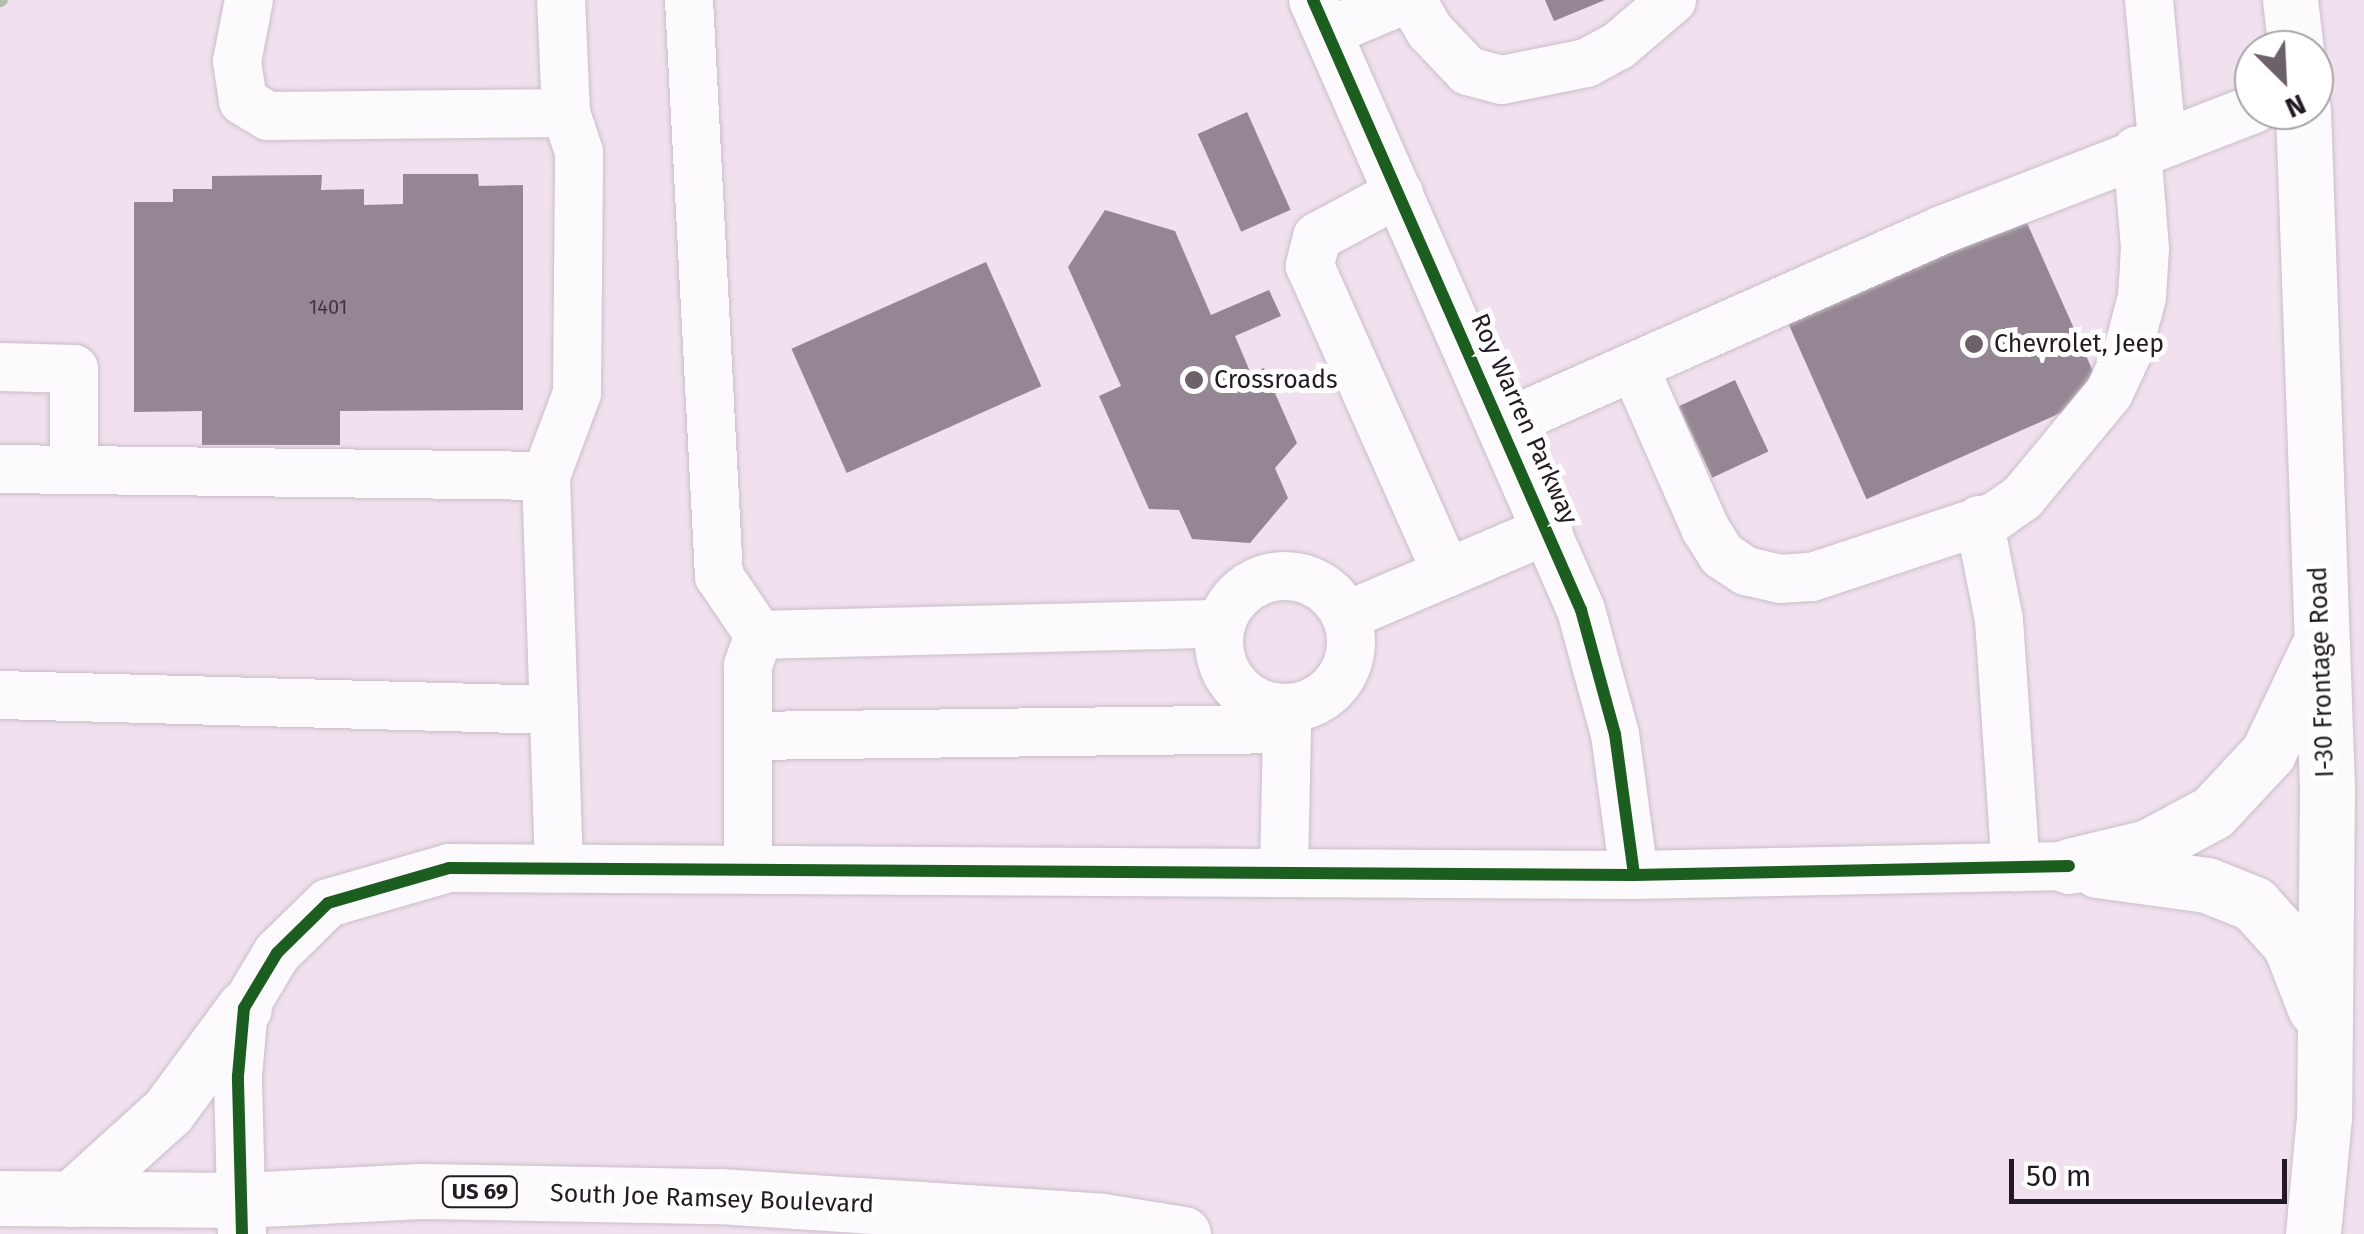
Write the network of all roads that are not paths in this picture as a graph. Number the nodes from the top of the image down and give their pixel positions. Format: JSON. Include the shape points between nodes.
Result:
{"nodes":[{"id":1,"x":249,"y":0,"type":"edge"},
{"id":2,"x":561,"y":0,"type":"edge"},
{"id":3,"x":690,"y":0,"type":"edge"},
{"id":4,"x":1404,"y":0,"type":"edge"},
{"id":5,"x":1412,"y":0,"type":"edge"},
{"id":6,"x":1708,"y":0,"type":"edge"},
{"id":7,"x":2149,"y":0,"type":"edge"},
{"id":8,"x":2290,"y":0,"type":"edge"},
{"id":9,"x":1658,"y":13,"type":"edge"},
{"id":10,"x":1320,"y":16,"type":"edge"},
{"id":11,"x":2294,"y":30,"type":"edge"},
{"id":12,"x":566,"y":113,"type":"junction"},
{"id":13,"x":2234,"y":116,"type":"edge"},
{"id":14,"x":2305,"y":130,"type":"edge"},
{"id":15,"x":2150,"y":145,"type":"junction"},
{"id":16,"x":1399,"y":193,"type":"junction"},
{"id":17,"x":0,"y":367,"type":"edge"},
{"id":18,"x":1635,"y":369,"type":"junction"},
{"id":19,"x":1502,"y":424,"type":"junction"},
{"id":20,"x":0,"y":469,"type":"edge"},
{"id":21,"x":74,"y":470,"type":"junction"},
{"id":22,"x":546,"y":476,"type":"junction"},
{"id":23,"x":1979,"y":520,"type":"junction"},
{"id":24,"x":1548,"y":530,"type":"junction"},
{"id":25,"x":1447,"y":573,"type":"junction"},
{"id":26,"x":1346,"y":616,"type":"junction"},
{"id":27,"x":1221,"y":624,"type":"junction"},
{"id":28,"x":759,"y":635,"type":"junction"},
{"id":29,"x":2320,"y":645,"type":"junction"},
{"id":30,"x":0,"y":695,"type":"edge"},
{"id":31,"x":554,"y":710,"type":"junction"},
{"id":32,"x":1287,"y":719,"type":"junction"},
{"id":33,"x":748,"y":736,"type":"junction"},
{"id":34,"x":2043,"y":866,"type":"junction"},
{"id":35,"x":559,"y":868,"type":"junction"},
{"id":36,"x":748,"y":869,"type":"junction"},
{"id":37,"x":1284,"y":872,"type":"junction"},
{"id":38,"x":1634,"y":875,"type":"junction"},
{"id":39,"x":244,"y":1008,"type":"junction"},
{"id":40,"x":2323,"y":1026,"type":"junction"},
{"id":41,"x":420,"y":1191,"type":"junction"},
{"id":42,"x":0,"y":1198,"type":"edge"},
{"id":43,"x":71,"y":1199,"type":"junction"},
{"id":44,"x":242,"y":1217,"type":"edge"},
{"id":45,"x":356,"y":1234,"type":"edge"},
{"id":46,"x":1183,"y":1234,"type":"edge"},
{"id":47,"x":2313,"y":1234,"type":"edge"}],
"edges":[{"from":1,"to":12,"type":"street","via":[[236,61],[243,102],[268,116]]},
{"from":2,"to":12,"type":"street"},
{"from":3,"to":28,"type":"street","via":[[718,576]]},
{"from":4,"to":10,"type":"street"},
{"from":5,"to":9,"type":"street","via":[[1430,31],[1468,71],[1502,80],[1586,63]]},
{"from":6,"to":9,"type":"street"},
{"from":7,"to":15,"type":"street"},
{"from":8,"to":11,"type":"main road"},
{"from":10,"to":16,"type":"street","name":"Roy Warren Parkway"},
{"from":12,"to":22,"type":"street","via":[[578,152],[577,393]]},
{"from":13,"to":15,"type":"street"},
{"from":14,"to":29,"type":"main road","name":"I-30 Frontage Road"},
{"from":15,"to":18,"type":"street","via":[[1942,230]]},
{"from":15,"to":23,"type":"street","via":[[2142,297],[2127,354],[2109,392],[2022,498]]},
{"from":16,"to":19,"type":"street","name":"Roy Warren Parkway"},
{"from":16,"to":25,"type":"street","via":[[1317,237],[1310,266]]},
{"from":17,"to":21,"type":"street","via":[[74,369]]},
{"from":18,"to":19,"type":"street"},
{"from":18,"to":23,"type":"street","via":[[1705,528],[1722,555],[1746,571],[1780,580],[1812,576]]},
{"from":19,"to":24,"type":"street","name":"Roy Warren Parkway"},
{"from":20,"to":21,"type":"street"},
{"from":21,"to":22,"type":"street"},
{"from":22,"to":31,"type":"street"},
{"from":23,"to":34,"type":"street"},
{"from":24,"to":25,"type":"street"},
{"from":24,"to":38,"type":"street","name":"Roy Warren Parkway","via":[[1602,673]]},
{"from":25,"to":26,"type":"street"},
{"from":26,"to":27,"type":"street","via":[[1323,588],[1290,576],[1255,583]]},
{"from":26,"to":32,"type":"street","via":[[1345,670],[1322,697]]},
{"from":27,"to":28,"type":"street"},
{"from":27,"to":32,"type":"street","via":[[1220,659],[1238,690]]},
{"from":28,"to":33,"type":"street","via":[[748,666]]},
{"from":29,"to":34,"type":"main road","via":[[2268,753],[2213,812],[2148,847]]},
{"from":29,"to":40,"type":"main road","name":"I-30 Frontage Road","via":[[2327,788]]},
{"from":30,"to":31,"type":"street"},
{"from":31,"to":35,"type":"street"},
{"from":32,"to":33,"type":"street"},
{"from":32,"to":37,"type":"street"},
{"from":33,"to":36,"type":"street"},
{"from":34,"to":38,"type":"street"},
{"from":34,"to":40,"type":"main road","via":[[2208,885],[2254,904],[2290,944]]},
{"from":35,"to":36,"type":"street"},
{"from":35,"to":39,"type":"street","via":[[448,868],[328,902],[277,953]]},
{"from":36,"to":37,"type":"street"},
{"from":37,"to":38,"type":"street"},
{"from":39,"to":43,"type":"main road","via":[[168,1111]]},
{"from":39,"to":44,"type":"street","via":[[238,1076]]},
{"from":40,"to":47,"type":"main road","name":"I-30 Frontage Road","via":[[2324,1117]]},
{"from":41,"to":44,"type":"main road","name":"South Joe Ramsey Boulevard","number":"US 69"},
{"from":41,"to":45,"type":"main road"},
{"from":41,"to":46,"type":"main road","name":"South Joe Ramsey Boulevard","number":"US 69","via":[[852,1203],[1102,1221]]},
{"from":42,"to":43,"type":"main road","name":"South Joe Ramsey Boulevard","number":"US 69"},
{"from":43,"to":44,"type":"main road","name":"South Joe Ramsey Boulevard","number":"US 69"}]}
